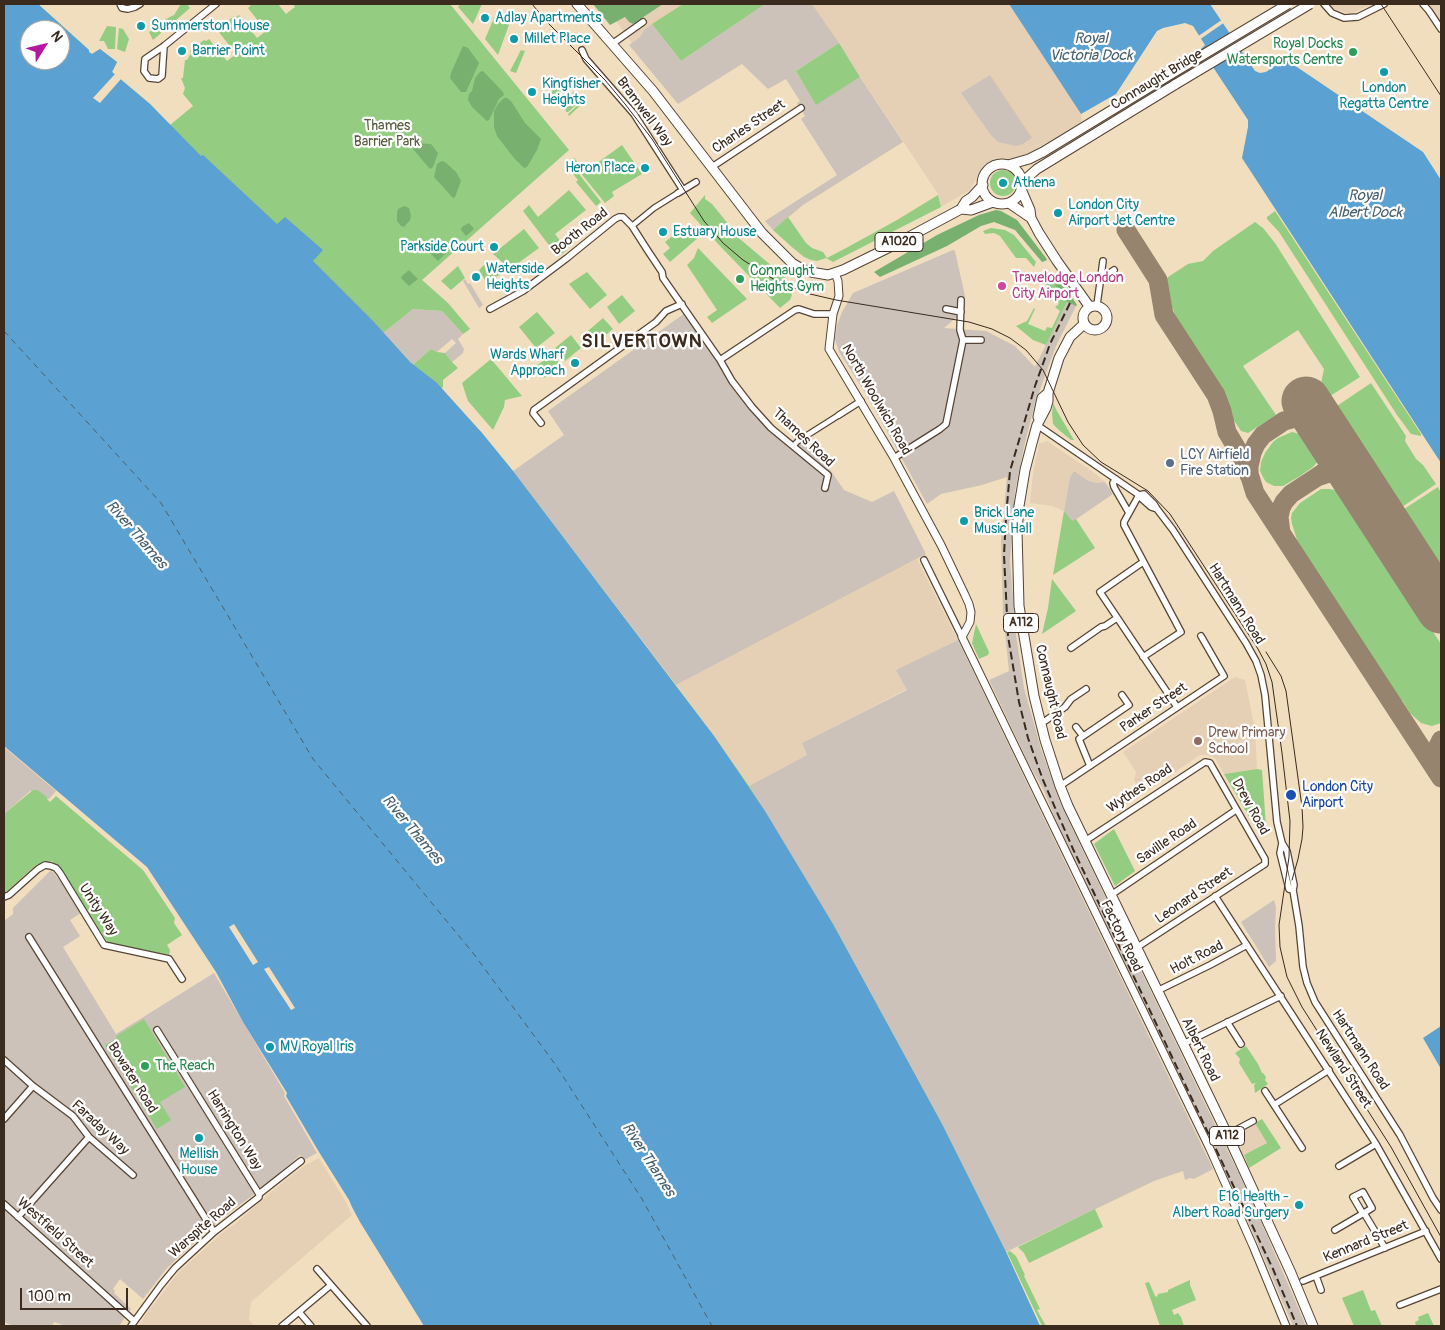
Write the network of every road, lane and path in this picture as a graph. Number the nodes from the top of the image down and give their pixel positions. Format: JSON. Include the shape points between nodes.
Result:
{"nodes":[{"id":1,"x":140,"y":4,"type":"edge"},
{"id":2,"x":216,"y":4,"type":"edge"},
{"id":3,"x":577,"y":4,"type":"edge"},
{"id":4,"x":1288,"y":4,"type":"edge"},
{"id":5,"x":1310,"y":4,"type":"edge"},
{"id":6,"x":1324,"y":4,"type":"edge"},
{"id":7,"x":1384,"y":4,"type":"edge"},
{"id":8,"x":1423,"y":4,"type":"edge"},
{"id":9,"x":121,"y":6,"type":"edge"},
{"id":10,"x":643,"y":22,"type":"dead end"},
{"id":11,"x":1441,"y":29,"type":"edge"},
{"id":12,"x":612,"y":44,"type":"junction"},
{"id":13,"x":164,"y":46,"type":"junction"},
{"id":14,"x":582,"y":50,"type":"dead end"},
{"id":15,"x":801,"y":108,"type":"dead end"},
{"id":16,"x":1008,"y":165,"type":"junction"},
{"id":17,"x":712,"y":167,"type":"junction"},
{"id":18,"x":696,"y":182,"type":"dead end"},
{"id":19,"x":983,"y":185,"type":"junction"},
{"id":20,"x":1022,"y":187,"type":"junction"},
{"id":21,"x":681,"y":192,"type":"junction"},
{"id":22,"x":993,"y":202,"type":"junction"},
{"id":23,"x":1008,"y":202,"type":"junction"},
{"id":24,"x":961,"y":209,"type":"junction"},
{"id":25,"x":1031,"y":218,"type":"junction"},
{"id":26,"x":632,"y":226,"type":"junction"},
{"id":27,"x":1103,"y":261,"type":"dead end"},
{"id":28,"x":1114,"y":270,"type":"dead end"},
{"id":29,"x":835,"y":273,"type":"junction"},
{"id":30,"x":1101,"y":274,"type":"junction"},
{"id":31,"x":961,"y":300,"type":"dead end"},
{"id":32,"x":682,"y":304,"type":"junction"},
{"id":33,"x":1093,"y":306,"type":"junction"},
{"id":34,"x":490,"y":309,"type":"dead end"},
{"id":35,"x":946,"y":309,"type":"dead end"},
{"id":36,"x":961,"y":312,"type":"junction"},
{"id":37,"x":833,"y":314,"type":"junction"},
{"id":38,"x":1084,"y":324,"type":"junction"},
{"id":39,"x":963,"y":340,"type":"junction"},
{"id":40,"x":981,"y":340,"type":"dead end"},
{"id":41,"x":720,"y":360,"type":"junction"},
{"id":42,"x":861,"y":401,"type":"junction"},
{"id":43,"x":839,"y":415,"type":"joint"},
{"id":44,"x":541,"y":424,"type":"dead end"},
{"id":45,"x":1037,"y":425,"type":"junction"},
{"id":46,"x":793,"y":446,"type":"junction"},
{"id":47,"x":894,"y":458,"type":"junction"},
{"id":48,"x":1116,"y":479,"type":"junction"},
{"id":49,"x":825,"y":488,"type":"dead end"},
{"id":50,"x":1139,"y":495,"type":"junction"},
{"id":51,"x":1124,"y":501,"type":"junction"},
{"id":52,"x":1134,"y":504,"type":"junction"},
{"id":53,"x":1129,"y":513,"type":"junction"},
{"id":54,"x":924,"y":560,"type":"dead end"},
{"id":55,"x":1143,"y":562,"type":"junction"},
{"id":56,"x":1117,"y":618,"type":"junction"},
{"id":57,"x":1201,"y":636,"type":"dead end"},
{"id":58,"x":962,"y":637,"type":"junction"},
{"id":59,"x":1071,"y":648,"type":"dead end"},
{"id":60,"x":1143,"y":656,"type":"junction"},
{"id":61,"x":1086,"y":689,"type":"dead end"},
{"id":62,"x":1122,"y":695,"type":"dead end"},
{"id":63,"x":1177,"y":707,"type":"junction"},
{"id":64,"x":1041,"y":722,"type":"junction"},
{"id":65,"x":1076,"y":727,"type":"dead end"},
{"id":66,"x":1083,"y":736,"type":"junction"},
{"id":67,"x":1210,"y":763,"type":"joint"},
{"id":68,"x":1090,"y":766,"type":"junction"},
{"id":69,"x":1060,"y":786,"type":"junction"},
{"id":70,"x":1236,"y":810,"type":"junction"},
{"id":71,"x":1085,"y":841,"type":"junction"},
{"id":72,"x":1265,"y":864,"type":"joint"},
{"id":73,"x":1111,"y":895,"type":"junction"},
{"id":74,"x":1215,"y":896,"type":"junction"},
{"id":75,"x":4,"y":897,"type":"edge"},
{"id":76,"x":29,"y":937,"type":"dead end"},
{"id":77,"x":1247,"y":945,"type":"junction"},
{"id":78,"x":1136,"y":948,"type":"junction"},
{"id":79,"x":182,"y":979,"type":"dead end"},
{"id":80,"x":1157,"y":992,"type":"junction"},
{"id":81,"x":1281,"y":996,"type":"junction"},
{"id":82,"x":1227,"y":1022,"type":"junction"},
{"id":83,"x":157,"y":1030,"type":"dead end"},
{"id":84,"x":1183,"y":1044,"type":"junction"},
{"id":85,"x":1241,"y":1044,"type":"dead end"},
{"id":86,"x":4,"y":1060,"type":"edge"},
{"id":87,"x":1328,"y":1070,"type":"junction"},
{"id":88,"x":33,"y":1086,"type":"junction"},
{"id":89,"x":1265,"y":1091,"type":"dead end"},
{"id":90,"x":1274,"y":1105,"type":"junction"},
{"id":91,"x":4,"y":1119,"type":"edge"},
{"id":92,"x":1253,"y":1121,"type":"dead end"},
{"id":93,"x":1227,"y":1134,"type":"junction"},
{"id":94,"x":89,"y":1137,"type":"junction"},
{"id":95,"x":1376,"y":1144,"type":"junction"},
{"id":96,"x":1302,"y":1148,"type":"dead end"},
{"id":97,"x":301,"y":1161,"type":"dead end"},
{"id":98,"x":1339,"y":1166,"type":"dead end"},
{"id":99,"x":133,"y":1176,"type":"dead end"},
{"id":100,"x":259,"y":1194,"type":"junction"},
{"id":101,"x":4,"y":1204,"type":"edge"},
{"id":102,"x":1441,"y":1210,"type":"edge"},
{"id":103,"x":18,"y":1217,"type":"junction"},
{"id":104,"x":1335,"y":1230,"type":"dead end"},
{"id":105,"x":1426,"y":1231,"type":"junction"},
{"id":106,"x":214,"y":1232,"type":"junction"},
{"id":107,"x":1385,"y":1248,"type":"junction"},
{"id":108,"x":1441,"y":1259,"type":"edge"},
{"id":109,"x":317,"y":1269,"type":"dead end"},
{"id":110,"x":1316,"y":1276,"type":"junction"},
{"id":111,"x":1303,"y":1281,"type":"dead end"},
{"id":112,"x":331,"y":1285,"type":"junction"},
{"id":113,"x":1441,"y":1289,"type":"edge"},
{"id":114,"x":1322,"y":1290,"type":"dead end"},
{"id":115,"x":1400,"y":1306,"type":"dead end"},
{"id":116,"x":299,"y":1312,"type":"junction"},
{"id":117,"x":133,"y":1323,"type":"edge"},
{"id":118,"x":282,"y":1326,"type":"edge"},
{"id":119,"x":311,"y":1326,"type":"edge"},
{"id":120,"x":367,"y":1326,"type":"edge"},
{"id":121,"x":1286,"y":1326,"type":"edge"},
{"id":122,"x":1313,"y":1326,"type":"edge"}],
"edges":[{"from":1,"to":9,"type":"street","via":[[132,9]]},
{"from":2,"to":13,"type":"street"},
{"from":3,"to":12,"type":"main road","number":"A1020"},
{"from":4,"to":16,"type":"main road","name":"Connaught Bridge","number":"A1020","bridge":true,"via":[[1071,135],[1029,159]]},
{"from":5,"to":20,"type":"main road","name":"Connaught Bridge","bridge":true,"via":[[1037,170]]},
{"from":6,"to":7,"type":"street","via":[[1344,18],[1358,17]]},
{"from":8,"to":11,"type":"street"},
{"from":10,"to":12,"type":"street"},
{"from":12,"to":17,"type":"main road","number":"A1020"},
{"from":13,"to":13,"type":"street","via":[[162,76],[149,78],[144,72],[145,59]]},
{"from":14,"to":21,"type":"street","name":"Bramwell Way","via":[[586,59],[634,114]]},
{"from":15,"to":17,"type":"street","name":"Charles Street"},
{"from":16,"to":19,"type":"main road","number":"A1020","via":[[993,166],[987,171]]},
{"from":16,"to":20,"type":"main road","via":[[1017,170]]},
{"from":17,"to":29,"type":"main road","number":"A1020","via":[[762,233],[792,263],[811,272]]},
{"from":18,"to":21,"type":"street"},
{"from":19,"to":22,"type":"main road","via":[[984,192]]},
{"from":19,"to":24,"type":"main road","number":"A1020"},
{"from":20,"to":23,"type":"main road","via":[[1017,197]]},
{"from":20,"to":25,"type":"main road"},
{"from":21,"to":26,"type":"street"},
{"from":22,"to":23,"type":"main road","number":"A1020"},
{"from":22,"to":24,"type":"main road","number":"A1020","via":[[971,210]]},
{"from":23,"to":25,"type":"main road"},
{"from":24,"to":29,"type":"main road","number":"A1020"},
{"from":25,"to":33,"type":"main road","via":[[1047,246]]},
{"from":26,"to":32,"type":"street"},
{"from":26,"to":34,"type":"street","name":"Booth Road","via":[[622,217],[615,219],[523,291]]},
{"from":27,"to":30,"type":"street","name":"Connaught Road"},
{"from":28,"to":30,"type":"street"},
{"from":29,"to":37,"type":"street","name":"North Woolwich Road","via":[[839,296]]},
{"from":30,"to":33,"type":"street","name":"Connaught Road"},
{"from":31,"to":36,"type":"street"},
{"from":32,"to":41,"type":"street","name":"Thames Road"},
{"from":32,"to":44,"type":"street","via":[[666,311],[656,322],[534,410]]},
{"from":33,"to":38,"type":"main road","name":"Connaught Road","number":"A112","via":[[1082,316]]},
{"from":33,"to":38,"type":"main road","via":[[1105,310],[1106,325],[1092,330]]},
{"from":35,"to":36,"type":"street"},
{"from":36,"to":39,"type":"street"},
{"from":37,"to":41,"type":"street","via":[[794,310]]},
{"from":37,"to":42,"type":"street","name":"North Woolwich Road","via":[[829,349]]},
{"from":38,"to":45,"type":"main road","name":"Connaught Road","number":"A112","via":[[1064,347],[1046,408]]},
{"from":39,"to":40,"type":"street"},
{"from":39,"to":47,"type":"street","via":[[946,424]]},
{"from":41,"to":46,"type":"street","name":"Thames Road","via":[[752,407]]},
{"from":42,"to":43,"type":"street"},
{"from":42,"to":47,"type":"street","name":"North Woolwich Road"},
{"from":43,"to":46,"type":"street"},
{"from":45,"to":48,"type":"street","name":"Hartmann Road"},
{"from":45,"to":64,"type":"main road","name":"Connaught Road","number":"A112","via":[[1025,470],[1017,531],[1022,632]]},
{"from":46,"to":49,"type":"street","name":"Thames Road","via":[[828,475]]},
{"from":47,"to":58,"type":"street","name":"North Woolwich Road","via":[[969,604],[970,622]]},
{"from":48,"to":50,"type":"street","name":"Hartmann Road"},
{"from":48,"to":51,"type":"street","via":[[1114,487]]},
{"from":50,"to":52,"type":"street"},
{"from":50,"to":102,"type":"street","name":"Hartmann Road","via":[[1149,498],[1173,530],[1246,642],[1258,667],[1265,695],[1276,810],[1294,885],[1303,967],[1310,993],[1400,1135]]},
{"from":51,"to":52,"type":"street"},
{"from":51,"to":53,"type":"street"},
{"from":52,"to":53,"type":"street"},
{"from":53,"to":55,"type":"street","via":[[1124,525]]},
{"from":54,"to":58,"type":"street","name":"Factory Road"},
{"from":55,"to":56,"type":"street","via":[[1100,592]]},
{"from":55,"to":60,"type":"street","via":[[1181,632]]},
{"from":56,"to":59,"type":"street"},
{"from":56,"to":60,"type":"street"},
{"from":57,"to":63,"type":"street","name":"Parker Street","via":[[1224,676]]},
{"from":58,"to":121,"type":"street","name":"Factory Road","via":[[1210,1150]]},
{"from":60,"to":63,"type":"street"},
{"from":61,"to":64,"type":"street"},
{"from":62,"to":66,"type":"street","via":[[1129,705]]},
{"from":63,"to":68,"type":"street","name":"Parker Street"},
{"from":64,"to":69,"type":"main road","name":"Connaught Road","number":"A112"},
{"from":65,"to":66,"type":"street"},
{"from":66,"to":68,"type":"street","via":[[1079,739]]},
{"from":67,"to":70,"type":"street","name":"Drew Road"},
{"from":67,"to":71,"type":"street","name":"Wythes Road","via":[[1205,762]]},
{"from":68,"to":69,"type":"street","name":"Parker Street"},
{"from":69,"to":71,"type":"main road","name":"Albert Road","number":"A112"},
{"from":70,"to":72,"type":"street","name":"Drew Road"},
{"from":70,"to":73,"type":"street","name":"Saville Road"},
{"from":71,"to":73,"type":"main road","name":"Albert Road","number":"A112"},
{"from":72,"to":74,"type":"street","name":"Leonard Street"},
{"from":73,"to":78,"type":"main road","name":"Albert Road","number":"A112"},
{"from":74,"to":77,"type":"street","name":"Newland Street"},
{"from":74,"to":78,"type":"street","name":"Leonard Street"},
{"from":75,"to":79,"type":"street","name":"Unity Way","via":[[38,869],[46,865],[56,868],[104,945],[169,959]]},
{"from":76,"to":106,"type":"street","name":"Bowater Road"},
{"from":77,"to":80,"type":"street","name":"Holt Road"},
{"from":77,"to":81,"type":"street","name":"Newland Street"},
{"from":78,"to":80,"type":"main road","name":"Albert Road","number":"A112"},
{"from":80,"to":84,"type":"main road","name":"Albert Road","number":"A112"},
{"from":81,"to":82,"type":"street"},
{"from":81,"to":87,"type":"street","name":"Newland Street"},
{"from":82,"to":84,"type":"street"},
{"from":82,"to":85,"type":"street"},
{"from":83,"to":100,"type":"street","name":"Harrington Way"},
{"from":84,"to":93,"type":"main road","name":"Albert Road","number":"A112"},
{"from":86,"to":88,"type":"street","name":"Faraday Way"},
{"from":87,"to":90,"type":"street"},
{"from":87,"to":95,"type":"street","name":"Newland Street"},
{"from":88,"to":91,"type":"street"},
{"from":88,"to":94,"type":"street","name":"Faraday Way","via":[[72,1116]]},
{"from":89,"to":90,"type":"street"},
{"from":90,"to":96,"type":"street"},
{"from":92,"to":93,"type":"street"},
{"from":93,"to":122,"type":"main road","name":"Albert Road","number":"A112"},
{"from":94,"to":99,"type":"street","name":"Faraday Way"},
{"from":94,"to":103,"type":"street"},
{"from":95,"to":98,"type":"street"},
{"from":95,"to":105,"type":"street","name":"Newland Street"},
{"from":97,"to":100,"type":"street","name":"Warspite Road"},
{"from":100,"to":106,"type":"street","name":"Warspite Road"},
{"from":101,"to":103,"type":"street","name":"Westfield Street"},
{"from":103,"to":117,"type":"street","name":"Westfield Street"},
{"from":104,"to":107,"type":"street","via":[[1364,1214]]},
{"from":105,"to":107,"type":"street","name":"Kennard Street"},
{"from":105,"to":108,"type":"street","name":"Newland Street"},
{"from":106,"to":117,"type":"street","name":"Warspite Road","via":[[175,1268]]},
{"from":107,"to":110,"type":"street","name":"Kennard Street"},
{"from":109,"to":112,"type":"street"},
{"from":110,"to":111,"type":"street","name":"Kennard Street"},
{"from":110,"to":114,"type":"street","name":"Kennard Street"},
{"from":112,"to":116,"type":"street"},
{"from":112,"to":120,"type":"street"},
{"from":113,"to":115,"type":"street"},
{"from":116,"to":118,"type":"street"},
{"from":116,"to":119,"type":"street"}]}
